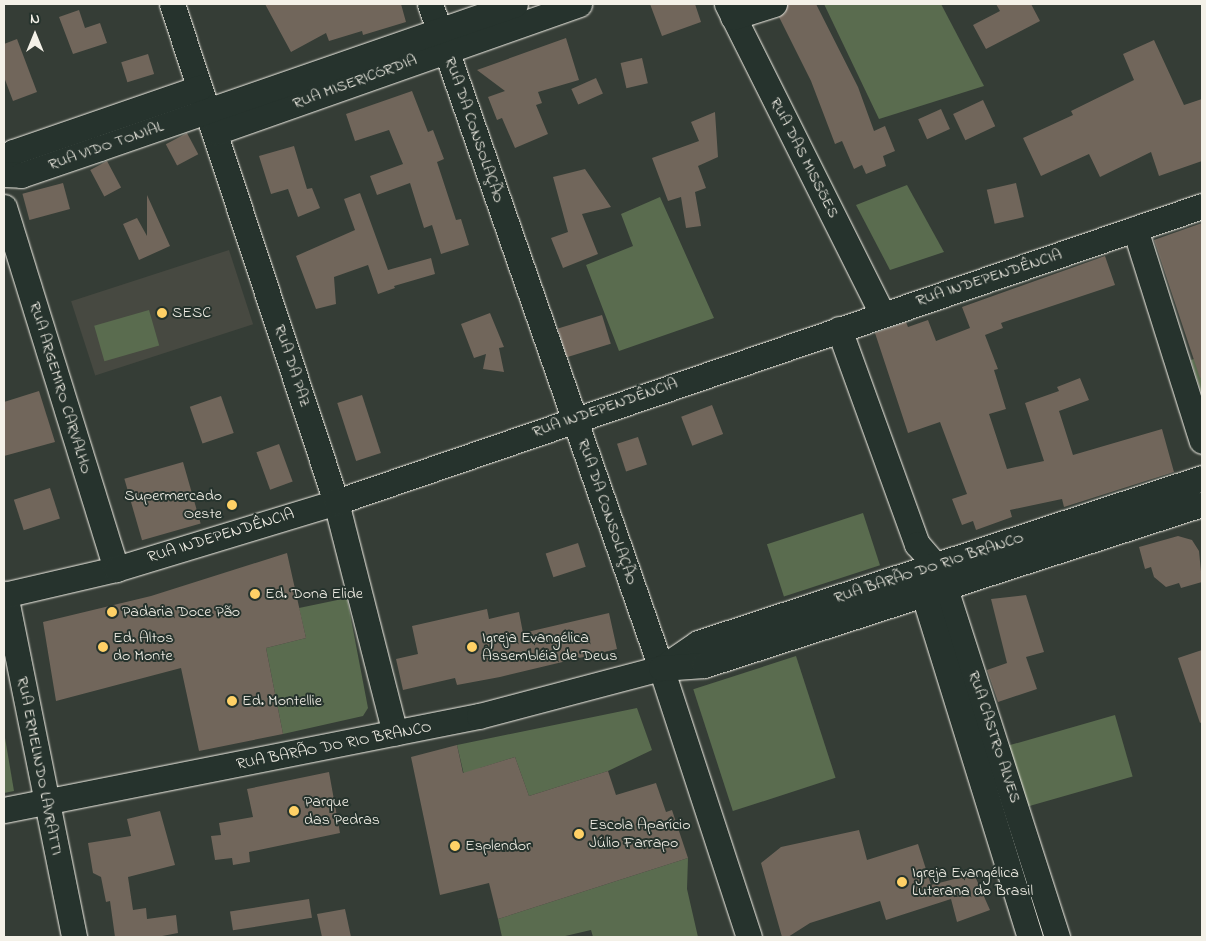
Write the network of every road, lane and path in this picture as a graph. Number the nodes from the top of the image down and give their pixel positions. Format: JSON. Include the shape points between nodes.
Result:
{"nodes":[{"id":1,"x":172,"y":4,"type":"edge"},
{"id":2,"x":430,"y":4,"type":"edge"},
{"id":3,"x":515,"y":4,"type":"edge"},
{"id":4,"x":579,"y":4,"type":"edge"},
{"id":5,"x":774,"y":4,"type":"edge"},
{"id":6,"x":730,"y":11,"type":"edge"},
{"id":7,"x":442,"y":39,"type":"junction"},
{"id":8,"x":199,"y":88,"type":"junction"},
{"id":9,"x":212,"y":121,"type":"junction"},
{"id":10,"x":91,"y":126,"type":"junction"},
{"id":11,"x":100,"y":148,"type":"junction"},
{"id":12,"x":4,"y":162,"type":"edge"},
{"id":13,"x":4,"y":174,"type":"edge"},
{"id":14,"x":1202,"y":206,"type":"edge"},
{"id":15,"x":4,"y":207,"type":"edge"},
{"id":16,"x":1135,"y":229,"type":"junction"},
{"id":17,"x":882,"y":313,"type":"junction"},
{"id":18,"x":839,"y":329,"type":"junction"},
{"id":19,"x":575,"y":418,"type":"junction"},
{"id":20,"x":1202,"y":441,"type":"edge"},
{"id":21,"x":1202,"y":478,"type":"edge"},
{"id":22,"x":336,"y":502,"type":"junction"},
{"id":23,"x":1202,"y":504,"type":"edge"},
{"id":24,"x":1114,"y":520,"type":"junction"},
{"id":25,"x":1038,"y":545,"type":"junction"},
{"id":26,"x":926,"y":568,"type":"junction"},
{"id":27,"x":116,"y":569,"type":"junction"},
{"id":28,"x":935,"y":592,"type":"junction"},
{"id":29,"x":4,"y":594,"type":"edge"},
{"id":30,"x":808,"y":619,"type":"junction"},
{"id":31,"x":661,"y":668,"type":"junction"},
{"id":32,"x":982,"y":698,"type":"junction"},
{"id":33,"x":957,"y":706,"type":"junction"},
{"id":34,"x":395,"y":733,"type":"junction"},
{"id":35,"x":1008,"y":780,"type":"junction"},
{"id":36,"x":983,"y":788,"type":"junction"},
{"id":37,"x":46,"y":802,"type":"junction"},
{"id":38,"x":4,"y":810,"type":"edge"},
{"id":39,"x":1037,"y":873,"type":"junction"},
{"id":40,"x":1012,"y":881,"type":"junction"},
{"id":41,"x":74,"y":937,"type":"edge"},
{"id":42,"x":749,"y":937,"type":"edge"},
{"id":43,"x":1030,"y":937,"type":"edge"},
{"id":44,"x":1057,"y":937,"type":"edge"}],
"edges":[{"from":1,"to":8,"type":"street","name":"RUA DA PAZ"},
{"from":2,"to":7,"type":"street","name":"RUA DA CONSOLAÇÃO"},
{"from":3,"to":7,"type":"street","name":"RUA MISERICÓRDIA"},
{"from":4,"to":7,"type":"street","name":"RUA MISERICÓRDIA"},
{"from":5,"to":6,"type":"street"},
{"from":6,"to":17,"type":"street","name":"RUA DAS MISSÕES"},
{"from":7,"to":9,"type":"street","name":"RUA MISERICÓRDIA"},
{"from":7,"to":19,"type":"street","name":"RUA DA CONSOLAÇÃO"},
{"from":8,"to":9,"type":"street","name":"RUA DA PAZ"},
{"from":8,"to":10,"type":"street","name":"RUA VIDO TONIAL"},
{"from":9,"to":11,"type":"street","name":"RUA VIDO TONIAL"},
{"from":9,"to":22,"type":"street","name":"RUA DA PAZ"},
{"from":10,"to":11,"type":"street"},
{"from":10,"to":12,"type":"street","name":"RUA VIDO TONIAL","via":[[13,152]]},
{"from":11,"to":13,"type":"street","name":"RUA VIDO TONIAL","via":[[21,175]]},
{"from":14,"to":16,"type":"street","name":"RUA INDEPENDÊNCIA"},
{"from":15,"to":27,"type":"street","name":"RUA ARGEMIRO CARVALHO"},
{"from":16,"to":17,"type":"street","name":"RUA INDEPENDÊNCIA"},
{"from":16,"to":20,"type":"street"},
{"from":17,"to":18,"type":"street","name":"RUA INDEPENDÊNCIA"},
{"from":18,"to":19,"type":"street","name":"RUA INDEPENDÊNCIA"},
{"from":18,"to":26,"type":"street","name":"RUA CASTRO ALVES"},
{"from":19,"to":22,"type":"street","name":"RUA INDEPENDÊNCIA"},
{"from":19,"to":31,"type":"street","name":"RUA DA CONSOLAÇÃO"},
{"from":21,"to":24,"type":"street","name":"RUA BARÃO DO RIO BRANCO"},
{"from":22,"to":27,"type":"street","name":"RUA INDEPENDÊNCIA"},
{"from":22,"to":34,"type":"street","name":"RUA DA PAZ"},
{"from":23,"to":24,"type":"street","name":"RUA BARÃO DO RIO BRANCO"},
{"from":24,"to":25,"type":"street","name":"RUA BARÃO DO RIO BRANCO"},
{"from":25,"to":26,"type":"street","name":"RUA BARÃO DO RIO BRANCO"},
{"from":25,"to":28,"type":"street","name":"RUA BARÃO DO RIO BRANCO"},
{"from":26,"to":28,"type":"street","name":"RUA CASTRO ALVES"},
{"from":26,"to":30,"type":"street","name":"RUA BARÃO DO RIO BRANCO"},
{"from":27,"to":29,"type":"street","name":"RUA INDEPENDÊNCIA"},
{"from":28,"to":30,"type":"street","name":"RUA BARÃO DO RIO BRANCO"},
{"from":28,"to":32,"type":"street","name":"RUA CASTRO ALVES"},
{"from":28,"to":33,"type":"street","name":"RUA CASTRO ALVES"},
{"from":29,"to":37,"type":"street","name":"RUA ERMELINDO LAVRATTI"},
{"from":30,"to":31,"type":"street","name":"RUA BARÃO DO RIO BRANCO","via":[[704,665]]},
{"from":31,"to":34,"type":"street","name":"RUA BARÃO DO RIO BRANCO","via":[[479,716]]},
{"from":31,"to":42,"type":"street","name":"RUA DA CONSOLAÇÃO"},
{"from":32,"to":33,"type":"street"},
{"from":32,"to":35,"type":"street","name":"RUA CASTRO ALVES"},
{"from":33,"to":36,"type":"street","name":"RUA CASTRO ALVES"},
{"from":34,"to":37,"type":"street","name":"RUA BARÃO DO RIO BRANCO"},
{"from":35,"to":36,"type":"street"},
{"from":35,"to":39,"type":"street","name":"RUA CASTRO ALVES"},
{"from":36,"to":40,"type":"street","name":"RUA CASTRO ALVES"},
{"from":37,"to":38,"type":"street","name":"RUA BARÃO DO RIO BRANCO"},
{"from":37,"to":41,"type":"street","name":"RUA ERMELINDO LAVRATTI"},
{"from":39,"to":40,"type":"street"},
{"from":39,"to":44,"type":"street","name":"RUA CASTRO ALVES"},
{"from":40,"to":43,"type":"street","name":"RUA CASTRO ALVES"}]}
